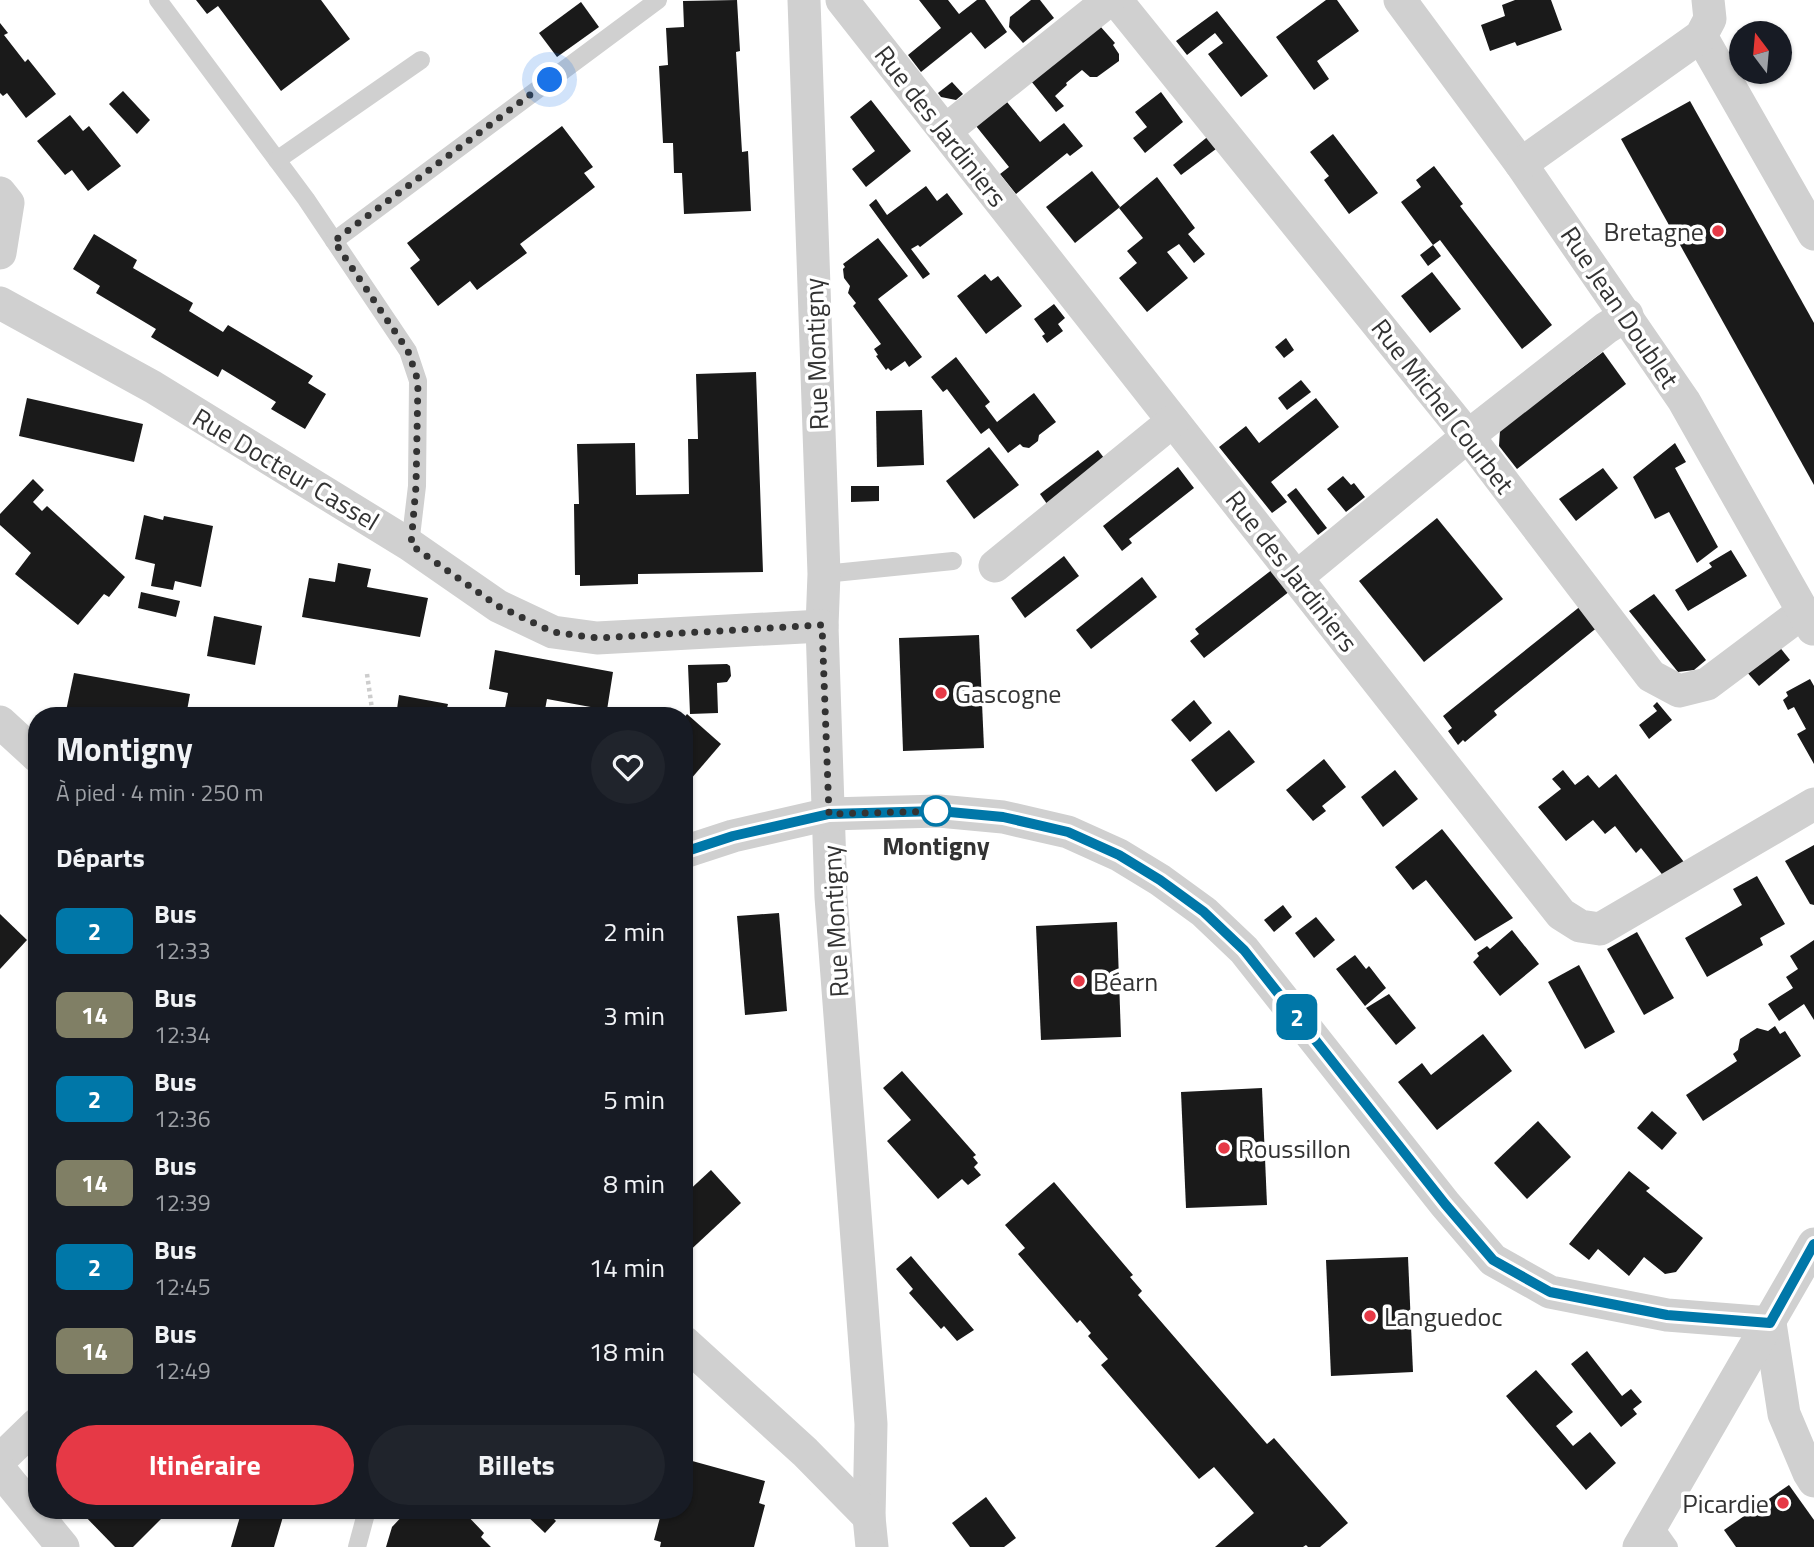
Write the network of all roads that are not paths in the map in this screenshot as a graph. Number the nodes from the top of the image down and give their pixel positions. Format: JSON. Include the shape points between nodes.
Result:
{"nodes":[{"id":1,"x":158,"y":0,"type":"edge"},
{"id":2,"x":658,"y":0,"type":"edge"},
{"id":3,"x":804,"y":0,"type":"edge"},
{"id":4,"x":842,"y":0,"type":"edge"},
{"id":5,"x":1109,"y":0,"type":"edge"},
{"id":6,"x":1116,"y":0,"type":"edge"},
{"id":7,"x":1400,"y":0,"type":"edge"},
{"id":8,"x":1708,"y":0,"type":"edge"},
{"id":9,"x":1701,"y":36,"type":"junction"},
{"id":10,"x":421,"y":60,"type":"dead end"},
{"id":11,"x":945,"y":131,"type":"junction"},
{"id":12,"x":277,"y":160,"type":"junction"},
{"id":13,"x":1521,"y":164,"type":"junction"},
{"id":14,"x":0,"y":193,"type":"edge"},
{"id":15,"x":1814,"y":234,"type":"edge"},
{"id":16,"x":334,"y":241,"type":"junction"},
{"id":17,"x":0,"y":253,"type":"edge"},
{"id":18,"x":0,"y":303,"type":"edge"},
{"id":19,"x":1627,"y":316,"type":"junction"},
{"id":20,"x":1173,"y":421,"type":"junction"},
{"id":21,"x":1468,"y":436,"type":"junction"},
{"id":22,"x":411,"y":545,"type":"junction"},
{"id":23,"x":953,"y":561,"type":"dead end"},
{"id":24,"x":995,"y":566,"type":"dead end"},
{"id":25,"x":824,"y":574,"type":"junction"},
{"id":26,"x":1297,"y":577,"type":"junction"},
{"id":27,"x":1809,"y":622,"type":"edge"},
{"id":28,"x":822,"y":625,"type":"junction"},
{"id":29,"x":0,"y":722,"type":"edge"},
{"id":30,"x":28,"y":748,"type":"edge"},
{"id":31,"x":1814,"y":804,"type":"edge"},
{"id":32,"x":829,"y":814,"type":"junction"},
{"id":33,"x":693,"y":849,"type":"edge"},
{"id":34,"x":1814,"y":1244,"type":"edge"},
{"id":35,"x":1770,"y":1323,"type":"junction"},
{"id":36,"x":693,"y":1350,"type":"edge"},
{"id":37,"x":28,"y":1433,"type":"edge"},
{"id":38,"x":0,"y":1460,"type":"edge"},
{"id":39,"x":0,"y":1470,"type":"edge"},
{"id":40,"x":1814,"y":1481,"type":"edge"},
{"id":41,"x":28,"y":1504,"type":"edge"},
{"id":42,"x":40,"y":1519,"type":"edge"},
{"id":43,"x":365,"y":1519,"type":"edge"},
{"id":44,"x":870,"y":1532,"type":"edge"},
{"id":45,"x":1654,"y":1539,"type":"edge"},
{"id":46,"x":63,"y":1547,"type":"edge"},
{"id":47,"x":357,"y":1547,"type":"edge"}],
"edges":[{"from":1,"to":12,"type":"lane"},
{"from":2,"to":16,"type":"lane"},
{"from":3,"to":25,"type":"street","name":"Rue Montigny"},
{"from":4,"to":11,"type":"street","name":"Rue des Jardiniers"},
{"from":5,"to":11,"type":"street"},
{"from":6,"to":21,"type":"street","name":"Rue Michel Courbet"},
{"from":7,"to":13,"type":"street","name":"Rue Jean Doublet"},
{"from":8,"to":9,"type":"street","via":[[1710,19]]},
{"from":9,"to":13,"type":"street"},
{"from":9,"to":15,"type":"street"},
{"from":10,"to":12,"type":"lane"},
{"from":11,"to":20,"type":"street","name":"Rue des Jardiniers"},
{"from":12,"to":16,"type":"lane"},
{"from":13,"to":19,"type":"street","name":"Rue Jean Doublet"},
{"from":14,"to":17,"type":"street","via":[[8,203]]},
{"from":16,"to":22,"type":"lane","via":[[408,351],[418,381]]},
{"from":18,"to":22,"type":"street","name":"Rue Docteur Cassel","via":[[153,387]]},
{"from":19,"to":21,"type":"street"},
{"from":19,"to":27,"type":"street","name":"Rue Jean Doublet","via":[[1684,401]]},
{"from":20,"to":24,"type":"street"},
{"from":20,"to":26,"type":"street","name":"Rue des Jardiniers"},
{"from":21,"to":26,"type":"street"},
{"from":21,"to":27,"type":"street","name":"Rue Michel Courbet","via":[[1651,676],[1660,681],[1679,691],[1707,684]]},
{"from":22,"to":28,"type":"street","name":"Rue Docteur Cassel","via":[[498,606],[553,632],[597,638]]},
{"from":23,"to":25,"type":"lane"},
{"from":25,"to":28,"type":"street","name":"Rue Montigny"},
{"from":26,"to":31,"type":"street","name":"Rue des Jardiniers","via":[[1561,914],[1580,926],[1600,929]]},
{"from":28,"to":32,"type":"street","name":"Rue Montigny"},
{"from":29,"to":30,"type":"street"},
{"from":32,"to":33,"type":"street"},
{"from":32,"to":35,"type":"street","via":[[939,811],[1003,817],[1068,832],[1119,855],[1204,912],[1244,950],[1493,1260],[1550,1292],[1667,1315]]},
{"from":32,"to":44,"type":"street","name":"Rue Montigny","via":[[831,897],[871,1424]]},
{"from":34,"to":35,"type":"street"},
{"from":35,"to":40,"type":"street","via":[[1784,1413]]},
{"from":35,"to":45,"type":"street"},
{"from":36,"to":44,"type":"street","via":[[805,1452]]},
{"from":37,"to":38,"type":"street"},
{"from":39,"to":41,"type":"street"},
{"from":42,"to":46,"type":"street"},
{"from":43,"to":47,"type":"lane"}]}
